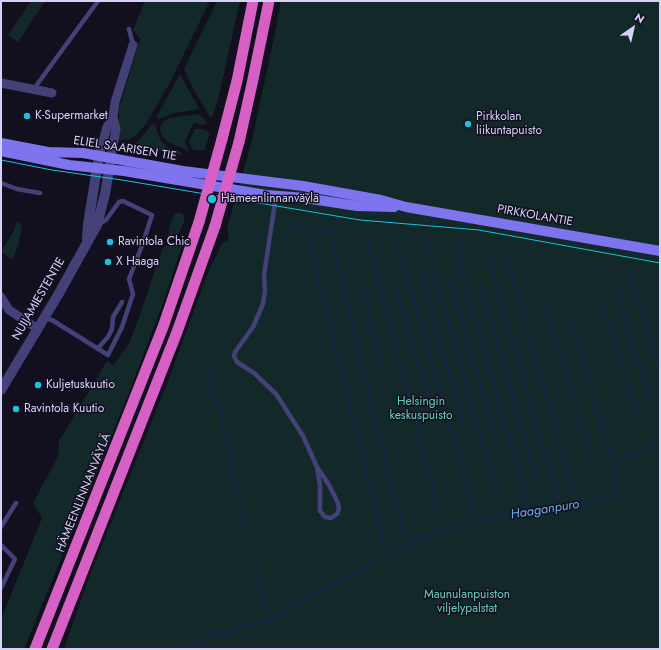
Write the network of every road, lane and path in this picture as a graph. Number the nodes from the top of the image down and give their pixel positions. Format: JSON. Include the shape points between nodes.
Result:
{"nodes":[{"id":1,"x":98,"y":1,"type":"edge"},
{"id":2,"x":253,"y":1,"type":"edge"},
{"id":3,"x":269,"y":1,"type":"edge"},
{"id":4,"x":129,"y":29,"type":"dead end"},
{"id":5,"x":133,"y":45,"type":"joint"},
{"id":6,"x":1,"y":83,"type":"edge"},
{"id":7,"x":33,"y":90,"type":"junction"},
{"id":8,"x":52,"y":94,"type":"dead end"},
{"id":9,"x":113,"y":118,"type":"junction"},
{"id":10,"x":1,"y":143,"type":"edge"},
{"id":11,"x":1,"y":151,"type":"edge"},
{"id":12,"x":99,"y":156,"type":"junction"},
{"id":13,"x":111,"y":158,"type":"junction"},
{"id":14,"x":96,"y":168,"type":"junction"},
{"id":15,"x":109,"y":170,"type":"junction"},
{"id":16,"x":246,"y":179,"type":"joint"},
{"id":17,"x":1,"y":183,"type":"edge"},
{"id":18,"x":243,"y":191,"type":"joint"},
{"id":19,"x":40,"y":193,"type":"dead end"},
{"id":20,"x":276,"y":196,"type":"junction"},
{"id":21,"x":406,"y":206,"type":"junction"},
{"id":22,"x":97,"y":225,"type":"junction"},
{"id":23,"x":87,"y":241,"type":"junction"},
{"id":24,"x":660,"y":251,"type":"edge"},
{"id":25,"x":1,"y":297,"type":"edge"},
{"id":26,"x":122,"y":302,"type":"dead end"},
{"id":27,"x":44,"y":318,"type":"junction"},
{"id":28,"x":38,"y":329,"type":"junction"},
{"id":29,"x":98,"y":348,"type":"junction"},
{"id":30,"x":1,"y":390,"type":"edge"},
{"id":31,"x":317,"y":468,"type":"junction"},
{"id":32,"x":16,"y":503,"type":"dead end"},
{"id":33,"x":1,"y":527,"type":"edge"},
{"id":34,"x":1,"y":545,"type":"edge"},
{"id":35,"x":1,"y":588,"type":"edge"},
{"id":36,"x":35,"y":649,"type":"edge"},
{"id":37,"x":52,"y":649,"type":"edge"}],
"edges":[{"from":1,"to":7,"type":"lane"},
{"from":2,"to":36,"type":"highway","name":"HÄMEENLINNANVÄYLÄ","bridge":true,"via":[[237,81],[199,222],[163,327]]},
{"from":3,"to":37,"type":"highway","bridge":true,"via":[[239,142],[215,226],[178,332]]},
{"from":4,"to":5,"type":"lane"},
{"from":5,"to":9,"type":"street","via":[[115,102]]},
{"from":6,"to":7,"type":"street"},
{"from":7,"to":8,"type":"street"},
{"from":9,"to":12,"type":"street","via":[[107,127]]},
{"from":9,"to":13,"type":"street","via":[[116,129]]},
{"from":10,"to":12,"type":"main road","name":"ELIEL SAARISEN TIE","via":[[48,152]]},
{"from":11,"to":14,"type":"main road","name":"ELIEL SAARISEN TIE"},
{"from":12,"to":13,"type":"main road","name":"ELIEL SAARISEN TIE"},
{"from":12,"to":14,"type":"street","name":"NUIJAMIESTENTIE"},
{"from":13,"to":15,"type":"street","name":"NUIJAMIESTENTIE"},
{"from":13,"to":16,"type":"main road","name":"ELIEL SAARISEN TIE"},
{"from":14,"to":15,"type":"main road","name":"ELIEL SAARISEN TIE"},
{"from":14,"to":23,"type":"street","name":"NUIJAMIESTENTIE"},
{"from":15,"to":18,"type":"main road","name":"ELIEL SAARISEN TIE"},
{"from":15,"to":22,"type":"street","name":"NUIJAMIESTENTIE"},
{"from":16,"to":21,"type":"main road","name":"PIRKKOLANTIE","via":[[303,186]]},
{"from":17,"to":19,"type":"lane"},
{"from":18,"to":20,"type":"main road","name":"PIRKKOLANTIE"},
{"from":20,"to":21,"type":"main road","name":"PIRKKOLANTIE","via":[[357,206]]},
{"from":20,"to":31,"type":"lane","via":[[264,275],[263,304],[253,327],[234,356],[237,362],[276,394],[303,436]]},
{"from":21,"to":24,"type":"main road","name":"PIRKKOLANTIE"},
{"from":22,"to":23,"type":"street","name":"NUIJAMIESTENTIE"},
{"from":22,"to":29,"type":"lane","via":[[106,220],[119,202],[123,201],[152,215],[129,279],[133,294],[122,327],[108,355]]},
{"from":23,"to":27,"type":"street","name":"NUIJAMIESTENTIE"},
{"from":25,"to":28,"type":"street","via":[[9,310]]},
{"from":26,"to":29,"type":"lane","via":[[113,317],[112,330]]},
{"from":27,"to":28,"type":"street","name":"NUIJAMIESTENTIE"},
{"from":27,"to":29,"type":"lane","via":[[52,320]]},
{"from":28,"to":30,"type":"street","name":"NUIJAMIESTENTIE"},
{"from":31,"to":31,"type":"lane","via":[[320,511],[325,517],[331,518],[337,514],[338,503]]},
{"from":32,"to":33,"type":"lane"},
{"from":34,"to":35,"type":"lane","via":[[15,559]]}]}
